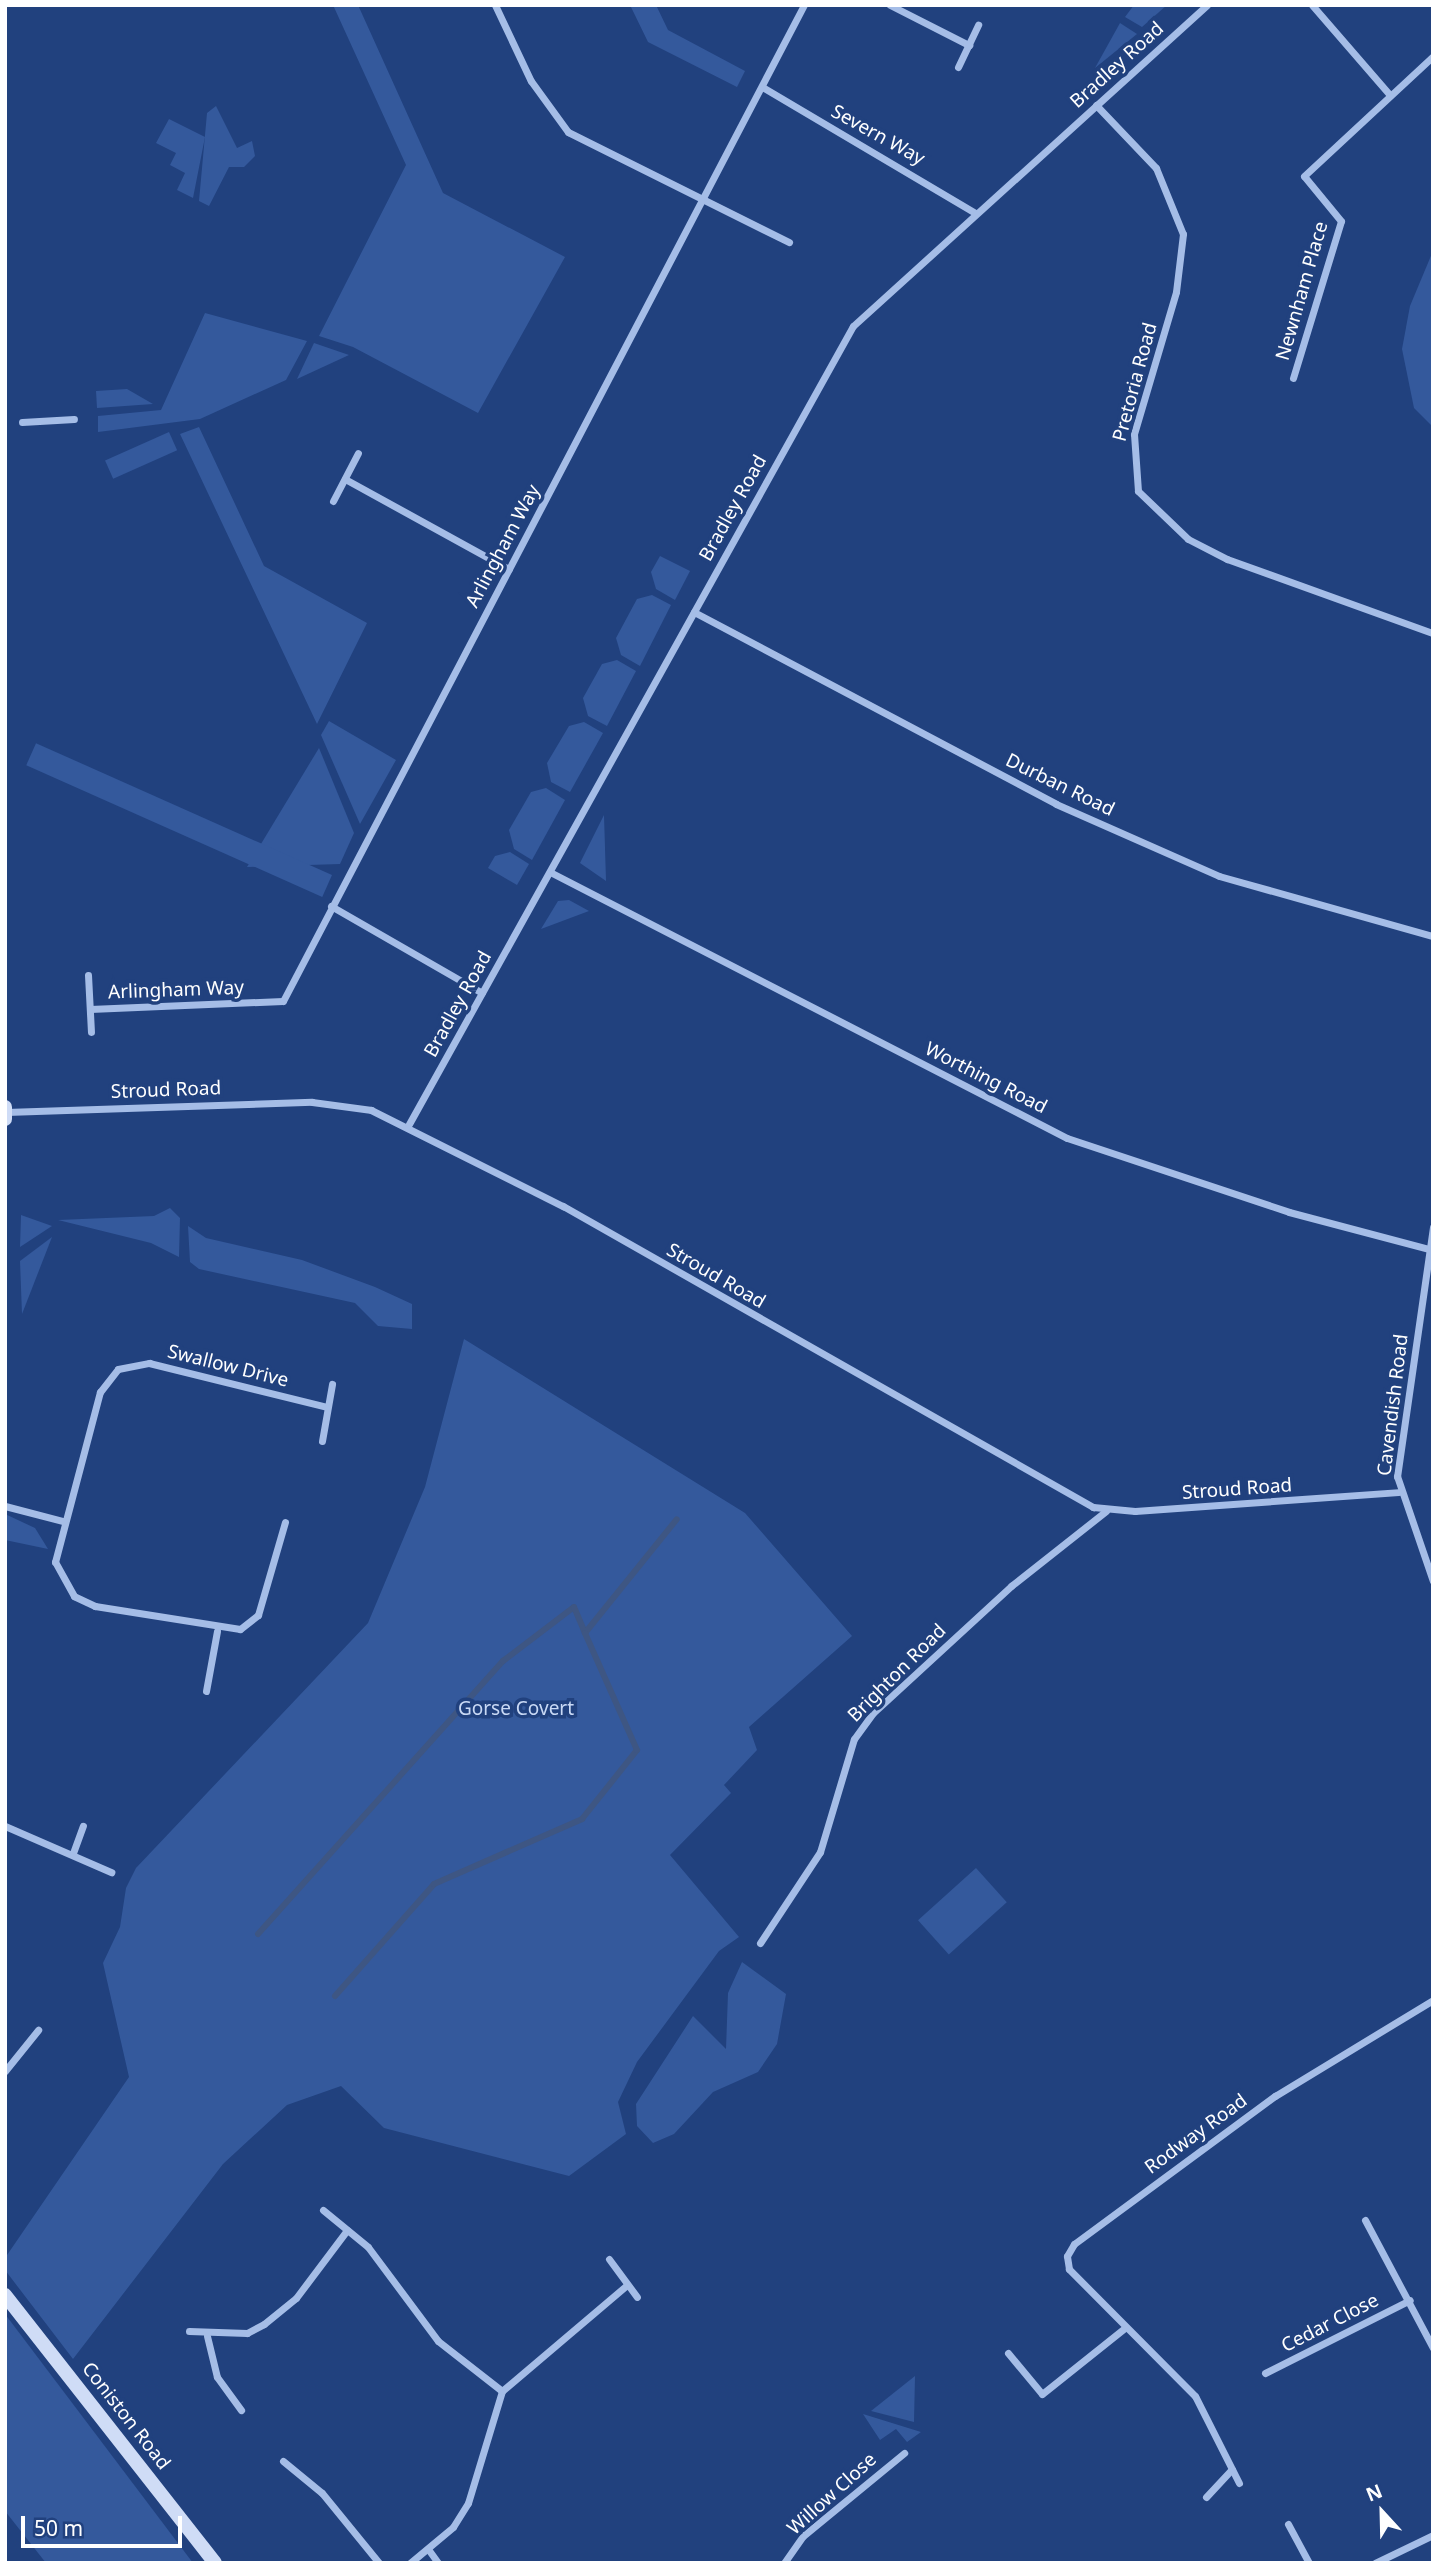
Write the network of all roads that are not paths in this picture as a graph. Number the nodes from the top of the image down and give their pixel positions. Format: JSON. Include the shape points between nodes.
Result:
{"nodes":[{"id":1,"x":495,"y":5,"type":"edge"},
{"id":2,"x":804,"y":5,"type":"edge"},
{"id":3,"x":890,"y":5,"type":"edge"},
{"id":4,"x":1207,"y":5,"type":"edge"},
{"id":5,"x":1312,"y":5,"type":"edge"},
{"id":6,"x":978,"y":25,"type":"dead end"},
{"id":7,"x":969,"y":45,"type":"junction"},
{"id":8,"x":1433,"y":56,"type":"edge"},
{"id":9,"x":958,"y":67,"type":"dead end"},
{"id":10,"x":764,"y":88,"type":"junction"},
{"id":11,"x":1390,"y":95,"type":"junction"},
{"id":12,"x":1096,"y":105,"type":"junction"},
{"id":13,"x":701,"y":201,"type":"junction"},
{"id":14,"x":974,"y":212,"type":"junction"},
{"id":15,"x":789,"y":242,"type":"dead end"},
{"id":16,"x":1293,"y":378,"type":"dead end"},
{"id":17,"x":74,"y":419,"type":"dead end"},
{"id":18,"x":22,"y":422,"type":"dead end"},
{"id":19,"x":358,"y":453,"type":"dead end"},
{"id":20,"x":345,"y":479,"type":"junction"},
{"id":21,"x":333,"y":501,"type":"dead end"},
{"id":22,"x":509,"y":569,"type":"junction"},
{"id":23,"x":694,"y":612,"type":"junction"},
{"id":24,"x":1433,"y":633,"type":"edge"},
{"id":25,"x":550,"y":872,"type":"junction"},
{"id":26,"x":331,"y":906,"type":"junction"},
{"id":27,"x":1433,"y":936,"type":"edge"},
{"id":28,"x":88,"y":975,"type":"dead end"},
{"id":29,"x":482,"y":993,"type":"junction"},
{"id":30,"x":90,"y":1009,"type":"junction"},
{"id":31,"x":91,"y":1032,"type":"dead end"},
{"id":32,"x":6,"y":1113,"type":"edge"},
{"id":33,"x":409,"y":1124,"type":"junction"},
{"id":34,"x":1433,"y":1227,"type":"edge"},
{"id":35,"x":1431,"y":1249,"type":"edge"},
{"id":36,"x":332,"y":1384,"type":"dead end"},
{"id":37,"x":327,"y":1407,"type":"junction"},
{"id":38,"x":322,"y":1441,"type":"dead end"},
{"id":39,"x":1398,"y":1492,"type":"junction"},
{"id":40,"x":5,"y":1506,"type":"edge"},
{"id":41,"x":1106,"y":1511,"type":"junction"},
{"id":42,"x":63,"y":1521,"type":"junction"},
{"id":43,"x":285,"y":1522,"type":"dead end"},
{"id":44,"x":1433,"y":1581,"type":"edge"},
{"id":45,"x":218,"y":1631,"type":"junction"},
{"id":46,"x":206,"y":1691,"type":"dead end"},
{"id":47,"x":5,"y":1826,"type":"edge"},
{"id":48,"x":83,"y":1826,"type":"dead end"},
{"id":49,"x":74,"y":1853,"type":"junction"},
{"id":50,"x":111,"y":1872,"type":"dead end"},
{"id":51,"x":760,"y":1943,"type":"dead end"},
{"id":52,"x":1433,"y":2000,"type":"edge"},
{"id":53,"x":38,"y":2030,"type":"dead end"},
{"id":54,"x":5,"y":2071,"type":"edge"},
{"id":55,"x":323,"y":2210,"type":"dead end"},
{"id":56,"x":1365,"y":2220,"type":"dead end"},
{"id":57,"x":347,"y":2230,"type":"junction"},
{"id":58,"x":608,"y":2259,"type":"dead end"},
{"id":59,"x":627,"y":2284,"type":"junction"},
{"id":60,"x":5,"y":2295,"type":"edge"},
{"id":61,"x":637,"y":2297,"type":"dead end"},
{"id":62,"x":1409,"y":2300,"type":"junction"},
{"id":63,"x":1126,"y":2327,"type":"junction"},
{"id":64,"x":189,"y":2331,"type":"dead end"},
{"id":65,"x":207,"y":2336,"type":"junction"},
{"id":66,"x":1433,"y":2348,"type":"edge"},
{"id":67,"x":1008,"y":2353,"type":"dead end"},
{"id":68,"x":1265,"y":2373,"type":"dead end"},
{"id":69,"x":502,"y":2391,"type":"junction"},
{"id":70,"x":241,"y":2410,"type":"dead end"},
{"id":71,"x":904,"y":2453,"type":"dead end"},
{"id":72,"x":283,"y":2461,"type":"dead end"},
{"id":73,"x":1232,"y":2469,"type":"junction"},
{"id":74,"x":1239,"y":2483,"type":"dead end"},
{"id":75,"x":1206,"y":2497,"type":"dead end"},
{"id":76,"x":1288,"y":2524,"type":"dead end"},
{"id":77,"x":1433,"y":2535,"type":"edge"},
{"id":78,"x":428,"y":2549,"type":"junction"},
{"id":79,"x":215,"y":2563,"type":"edge"},
{"id":80,"x":379,"y":2563,"type":"edge"},
{"id":81,"x":410,"y":2563,"type":"edge"},
{"id":82,"x":438,"y":2563,"type":"edge"},
{"id":83,"x":784,"y":2563,"type":"edge"},
{"id":84,"x":1309,"y":2563,"type":"edge"},
{"id":85,"x":1375,"y":2563,"type":"edge"}],
"edges":[{"from":1,"to":13,"type":"street","via":[[531,81],[568,132]]},
{"from":2,"to":10,"type":"street","name":"Arlingham Way"},
{"from":3,"to":7,"type":"street"},
{"from":4,"to":12,"type":"street","name":"Bradley Road"},
{"from":5,"to":11,"type":"street"},
{"from":6,"to":7,"type":"street"},
{"from":7,"to":9,"type":"street"},
{"from":8,"to":11,"type":"street","name":"Newnham Place"},
{"from":10,"to":13,"type":"street","name":"Arlingham Way"},
{"from":10,"to":14,"type":"street","name":"Severn Way"},
{"from":11,"to":16,"type":"street","name":"Newnham Place","via":[[1304,176],[1341,220]]},
{"from":12,"to":14,"type":"street","name":"Bradley Road"},
{"from":12,"to":24,"type":"street","name":"Pretoria Road","via":[[1156,169],[1183,234],[1176,292],[1134,434],[1138,491],[1157,515],[1217,554]]},
{"from":13,"to":15,"type":"street"},
{"from":13,"to":22,"type":"street","name":"Arlingham Way"},
{"from":14,"to":23,"type":"street","name":"Bradley Road","via":[[853,326]]},
{"from":17,"to":18,"type":"street"},
{"from":19,"to":20,"type":"street"},
{"from":20,"to":21,"type":"street"},
{"from":20,"to":22,"type":"street"},
{"from":22,"to":26,"type":"street","name":"Arlingham Way"},
{"from":23,"to":25,"type":"street","name":"Bradley Road"},
{"from":23,"to":27,"type":"street","name":"Durban Road","via":[[1056,804],[1219,876]]},
{"from":25,"to":29,"type":"street","name":"Bradley Road"},
{"from":25,"to":35,"type":"street","name":"Worthing Road","via":[[1067,1138],[1289,1212]]},
{"from":26,"to":29,"type":"street"},
{"from":26,"to":30,"type":"street","name":"Arlingham Way","via":[[283,1001]]},
{"from":28,"to":30,"type":"street","name":"Arlingham Way"},
{"from":29,"to":33,"type":"street","name":"Bradley Road"},
{"from":30,"to":31,"type":"street","name":"Arlingham Way"},
{"from":32,"to":33,"type":"street","name":"Stroud Road","via":[[312,1102],[371,1110]]},
{"from":33,"to":41,"type":"street","name":"Stroud Road"},
{"from":34,"to":35,"type":"street","name":"Cavendish Road"},
{"from":35,"to":39,"type":"street","name":"Cavendish Road"},
{"from":36,"to":37,"type":"street"},
{"from":37,"to":38,"type":"street"},
{"from":37,"to":42,"type":"street","name":"Swallow Drive","via":[[149,1363],[118,1369],[100,1392]]},
{"from":39,"to":41,"type":"street","name":"Stroud Road"},
{"from":39,"to":44,"type":"street","name":"Cavendish Road"},
{"from":40,"to":42,"type":"street"},
{"from":41,"to":51,"type":"street","name":"Brighton Road","via":[[1011,1586],[873,1713],[854,1739],[820,1852],[798,1896]]},
{"from":42,"to":45,"type":"street","name":"Swallow Drive","via":[[55,1562],[74,1596],[95,1606]]},
{"from":43,"to":45,"type":"street","name":"Swallow Drive","via":[[258,1615],[240,1629]]},
{"from":45,"to":46,"type":"street"},
{"from":47,"to":49,"type":"street"},
{"from":48,"to":49,"type":"street"},
{"from":49,"to":50,"type":"street"},
{"from":52,"to":63,"type":"street","name":"Rodway Road","via":[[1336,2053],[1074,2244],[1069,2269]]},
{"from":53,"to":54,"type":"street"},
{"from":55,"to":57,"type":"street"},
{"from":56,"to":62,"type":"street","name":"Cedar Close"},
{"from":57,"to":65,"type":"street","via":[[282,2312],[247,2333]]},
{"from":57,"to":69,"type":"street","via":[[380,2260],[415,2316]]},
{"from":58,"to":59,"type":"street"},
{"from":59,"to":61,"type":"street"},
{"from":59,"to":69,"type":"street"},
{"from":60,"to":79,"type":"street","name":"Coniston Road"},
{"from":62,"to":66,"type":"street","name":"Cedar Close"},
{"from":62,"to":68,"type":"street","name":"Cedar Close"},
{"from":63,"to":67,"type":"street","via":[[1042,2394]]},
{"from":63,"to":73,"type":"street","name":"Rodway Road","via":[[1195,2396]]},
{"from":64,"to":65,"type":"street"},
{"from":65,"to":70,"type":"street","via":[[217,2377]]},
{"from":69,"to":78,"type":"street","via":[[468,2503]]},
{"from":71,"to":83,"type":"street","name":"Willow Close","via":[[803,2536]]},
{"from":72,"to":80,"type":"street","via":[[322,2493]]},
{"from":73,"to":74,"type":"street","name":"Rodway Road"},
{"from":73,"to":75,"type":"street"},
{"from":76,"to":84,"type":"street"},
{"from":77,"to":85,"type":"street"},
{"from":78,"to":81,"type":"street"},
{"from":78,"to":82,"type":"street"}]}
